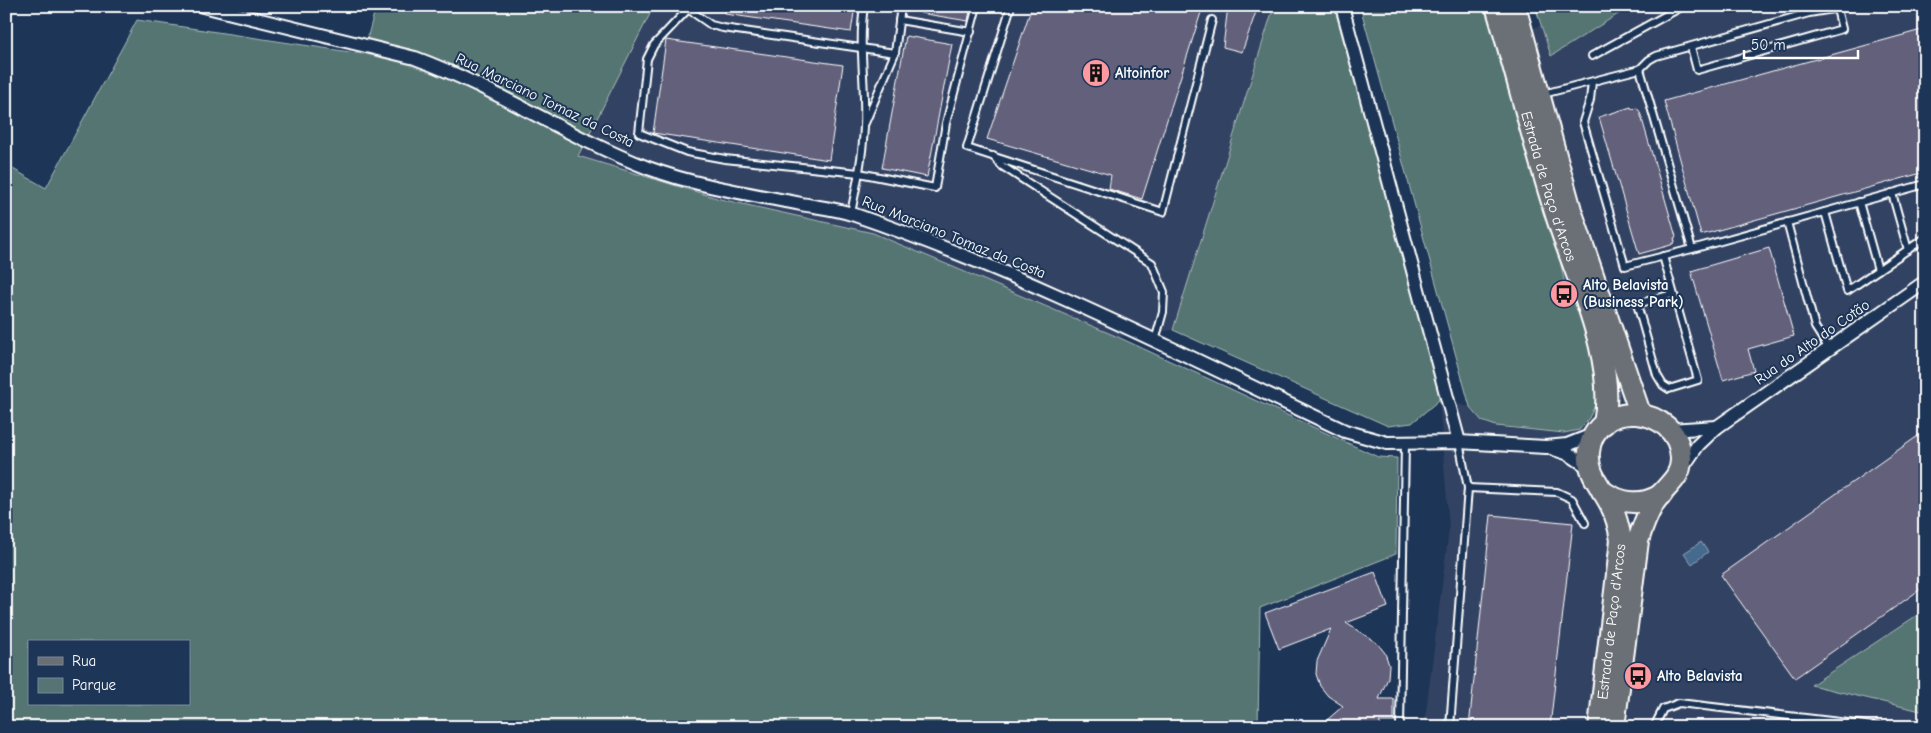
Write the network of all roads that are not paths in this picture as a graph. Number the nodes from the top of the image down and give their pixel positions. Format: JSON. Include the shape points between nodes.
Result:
{"nodes":[{"id":1,"x":203,"y":6,"type":"edge"},
{"id":2,"x":864,"y":6,"type":"edge"},
{"id":3,"x":901,"y":6,"type":"edge"},
{"id":4,"x":977,"y":6,"type":"edge"},
{"id":5,"x":1010,"y":6,"type":"edge"},
{"id":6,"x":1342,"y":6,"type":"edge"},
{"id":7,"x":1496,"y":6,"type":"edge"},
{"id":8,"x":1515,"y":6,"type":"edge"},
{"id":9,"x":1683,"y":6,"type":"edge"},
{"id":10,"x":1851,"y":6,"type":"edge"},
{"id":11,"x":689,"y":8,"type":"edge"},
{"id":12,"x":1837,"y":9,"type":"junction"},
{"id":13,"x":1808,"y":10,"type":"edge"},
{"id":14,"x":899,"y":20,"type":"junction"},
{"id":15,"x":1212,"y":20,"type":"dead end"},
{"id":16,"x":971,"y":32,"type":"junction"},
{"id":17,"x":1690,"y":46,"type":"junction"},
{"id":18,"x":860,"y":48,"type":"junction"},
{"id":19,"x":895,"y":53,"type":"junction"},
{"id":20,"x":1592,"y":56,"type":"dead end"},
{"id":21,"x":1640,"y":69,"type":"junction"},
{"id":22,"x":1592,"y":82,"type":"junction"},
{"id":23,"x":1539,"y":95,"type":"junction"},
{"id":24,"x":864,"y":125,"type":"junction"},
{"id":25,"x":991,"y":154,"type":"junction"},
{"id":26,"x":859,"y":173,"type":"junction"},
{"id":27,"x":1925,"y":184,"type":"edge"},
{"id":28,"x":1892,"y":193,"type":"junction"},
{"id":29,"x":1859,"y":202,"type":"junction"},
{"id":30,"x":1825,"y":212,"type":"junction"},
{"id":31,"x":851,"y":213,"type":"junction"},
{"id":32,"x":1787,"y":222,"type":"junction"},
{"id":33,"x":1925,"y":238,"type":"edge"},
{"id":34,"x":1692,"y":249,"type":"junction"},
{"id":35,"x":1908,"y":250,"type":"junction"},
{"id":36,"x":1663,"y":256,"type":"junction"},
{"id":37,"x":1878,"y":270,"type":"junction"},
{"id":38,"x":1925,"y":282,"type":"edge"},
{"id":39,"x":1673,"y":294,"type":"junction"},
{"id":40,"x":1155,"y":341,"type":"junction"},
{"id":41,"x":1830,"y":349,"type":"junction"},
{"id":42,"x":1640,"y":414,"type":"junction"},
{"id":43,"x":1717,"y":427,"type":"junction"},
{"id":44,"x":1599,"y":429,"type":"junction"},
{"id":45,"x":1670,"y":430,"type":"junction"},
{"id":46,"x":1459,"y":442,"type":"junction"},
{"id":47,"x":1405,"y":444,"type":"junction"},
{"id":48,"x":1546,"y":447,"type":"junction"},
{"id":49,"x":1590,"y":468,"type":"junction"},
{"id":50,"x":1679,"y":471,"type":"junction"},
{"id":51,"x":1468,"y":488,"type":"junction"},
{"id":52,"x":1602,"y":491,"type":"junction"},
{"id":53,"x":1662,"y":494,"type":"junction"},
{"id":54,"x":1585,"y":523,"type":"dead end"},
{"id":55,"x":1797,"y":718,"type":"junction"},
{"id":56,"x":1400,"y":727,"type":"edge"},
{"id":57,"x":1450,"y":727,"type":"edge"},
{"id":58,"x":1599,"y":727,"type":"edge"},
{"id":59,"x":1614,"y":727,"type":"edge"},
{"id":60,"x":1654,"y":727,"type":"edge"},
{"id":61,"x":1796,"y":727,"type":"edge"},
{"id":62,"x":1882,"y":727,"type":"edge"}],
"edges":[{"from":1,"to":31,"type":"street","name":"Rua Marciano Tomaz da Costa","via":[[415,58],[456,74],[558,128],[650,168],[718,188]]},
{"from":2,"to":18,"type":"lane"},
{"from":3,"to":14,"type":"lane"},
{"from":4,"to":16,"type":"lane"},
{"from":5,"to":25,"type":"lane","via":[[967,148]]},
{"from":6,"to":46,"type":"street"},
{"from":7,"to":44,"type":"main road","name":"Estrada de Paço d'Arcos","via":[[1556,217],[1607,376],[1608,391]]},
{"from":8,"to":23,"type":"main road","name":"Estrada de Paço d'Arcos"},
{"from":9,"to":20,"type":"lane"},
{"from":10,"to":12,"type":"lane"},
{"from":11,"to":18,"type":"lane","via":[[711,25],[723,28]]},
{"from":11,"to":26,"type":"lane","via":[[654,45],[648,59],[639,133],[687,152],[725,159]]},
{"from":12,"to":13,"type":"lane"},
{"from":12,"to":17,"type":"lane","via":[[1842,29],[1697,70]]},
{"from":13,"to":17,"type":"lane"},
{"from":14,"to":16,"type":"lane"},
{"from":14,"to":19,"type":"lane"},
{"from":15,"to":25,"type":"lane","via":[[1163,212]]},
{"from":16,"to":26,"type":"lane","via":[[946,123],[935,188]]},
{"from":17,"to":21,"type":"lane","via":[[1656,56]]},
{"from":18,"to":19,"type":"lane"},
{"from":18,"to":24,"type":"lane"},
{"from":19,"to":24,"type":"lane"},
{"from":21,"to":22,"type":"lane"},
{"from":21,"to":34,"type":"lane"},
{"from":22,"to":23,"type":"lane"},
{"from":22,"to":36,"type":"lane","via":[[1583,122],[1625,266]]},
{"from":23,"to":42,"type":"main road","name":"Estrada de Paço d'Arcos","via":[[1571,210]]},
{"from":24,"to":26,"type":"lane"},
{"from":25,"to":40,"type":"lane","via":[[1002,166],[1152,263],[1164,292],[1163,312]]},
{"from":26,"to":31,"type":"lane"},
{"from":27,"to":28,"type":"lane"},
{"from":28,"to":29,"type":"lane"},
{"from":28,"to":35,"type":"lane"},
{"from":29,"to":30,"type":"lane"},
{"from":29,"to":37,"type":"lane"},
{"from":30,"to":32,"type":"lane"},
{"from":30,"to":37,"type":"lane","via":[[1847,291]]},
{"from":31,"to":40,"type":"street","name":"Rua Marciano Tomaz da Costa","via":[[905,232]]},
{"from":32,"to":34,"type":"lane"},
{"from":32,"to":41,"type":"lane","via":[[1815,327]]},
{"from":33,"to":35,"type":"lane"},
{"from":34,"to":36,"type":"lane"},
{"from":35,"to":37,"type":"lane"},
{"from":36,"to":39,"type":"lane"},
{"from":38,"to":41,"type":"street","name":"Rua do Alto do Cotão"},
{"from":39,"to":39,"type":"lane","via":[[1698,380],[1669,389],[1657,375],[1637,304]]},
{"from":40,"to":47,"type":"street","name":"Rua Marciano Tomaz da Costa","via":[[1345,431],[1388,443]]},
{"from":41,"to":43,"type":"street","name":"Rua do Alto do Cotão"},
{"from":42,"to":44,"type":"main road","via":[[1628,413]]},
{"from":42,"to":45,"type":"main road","via":[[1652,416]]},
{"from":43,"to":45,"type":"street"},
{"from":43,"to":50,"type":"street","name":"Rua do Alto do Cotão","via":[[1698,445]]},
{"from":44,"to":48,"type":"street","name":"Rua Marciano Tomaz da Costa","via":[[1567,445]]},
{"from":44,"to":49,"type":"main road","name":"Estrada de Paço d'Arcos","via":[[1589,454]]},
{"from":45,"to":50,"type":"main road","via":[[1681,458]]},
{"from":46,"to":47,"type":"street","name":"Rua Marciano Tomaz da Costa"},
{"from":46,"to":48,"type":"street","name":"Rua Marciano Tomaz da Costa"},
{"from":46,"to":51,"type":"lane"},
{"from":47,"to":56,"type":"lane"},
{"from":48,"to":49,"type":"street","name":"Rua Marciano Tomaz da Costa","via":[[1569,454]]},
{"from":49,"to":52,"type":"main road","name":"Estrada de Paço d'Arcos"},
{"from":50,"to":53,"type":"main road","name":"Estrada de Paço d'Arcos"},
{"from":51,"to":54,"type":"lane","via":[[1556,492],[1572,499]]},
{"from":51,"to":57,"type":"lane"},
{"from":52,"to":53,"type":"main road","via":[[1619,501],[1632,503],[1652,500]]},
{"from":52,"to":58,"type":"main road","name":"Estrada de Paço d'Arcos","via":[[1615,515],[1621,540]]},
{"from":53,"to":59,"type":"main road","name":"Estrada de Paço d'Arcos","via":[[1650,510],[1638,541]]},
{"from":55,"to":60,"type":"lane","via":[[1679,703],[1663,709]]},
{"from":55,"to":61,"type":"lane"},
{"from":55,"to":62,"type":"lane"}]}
